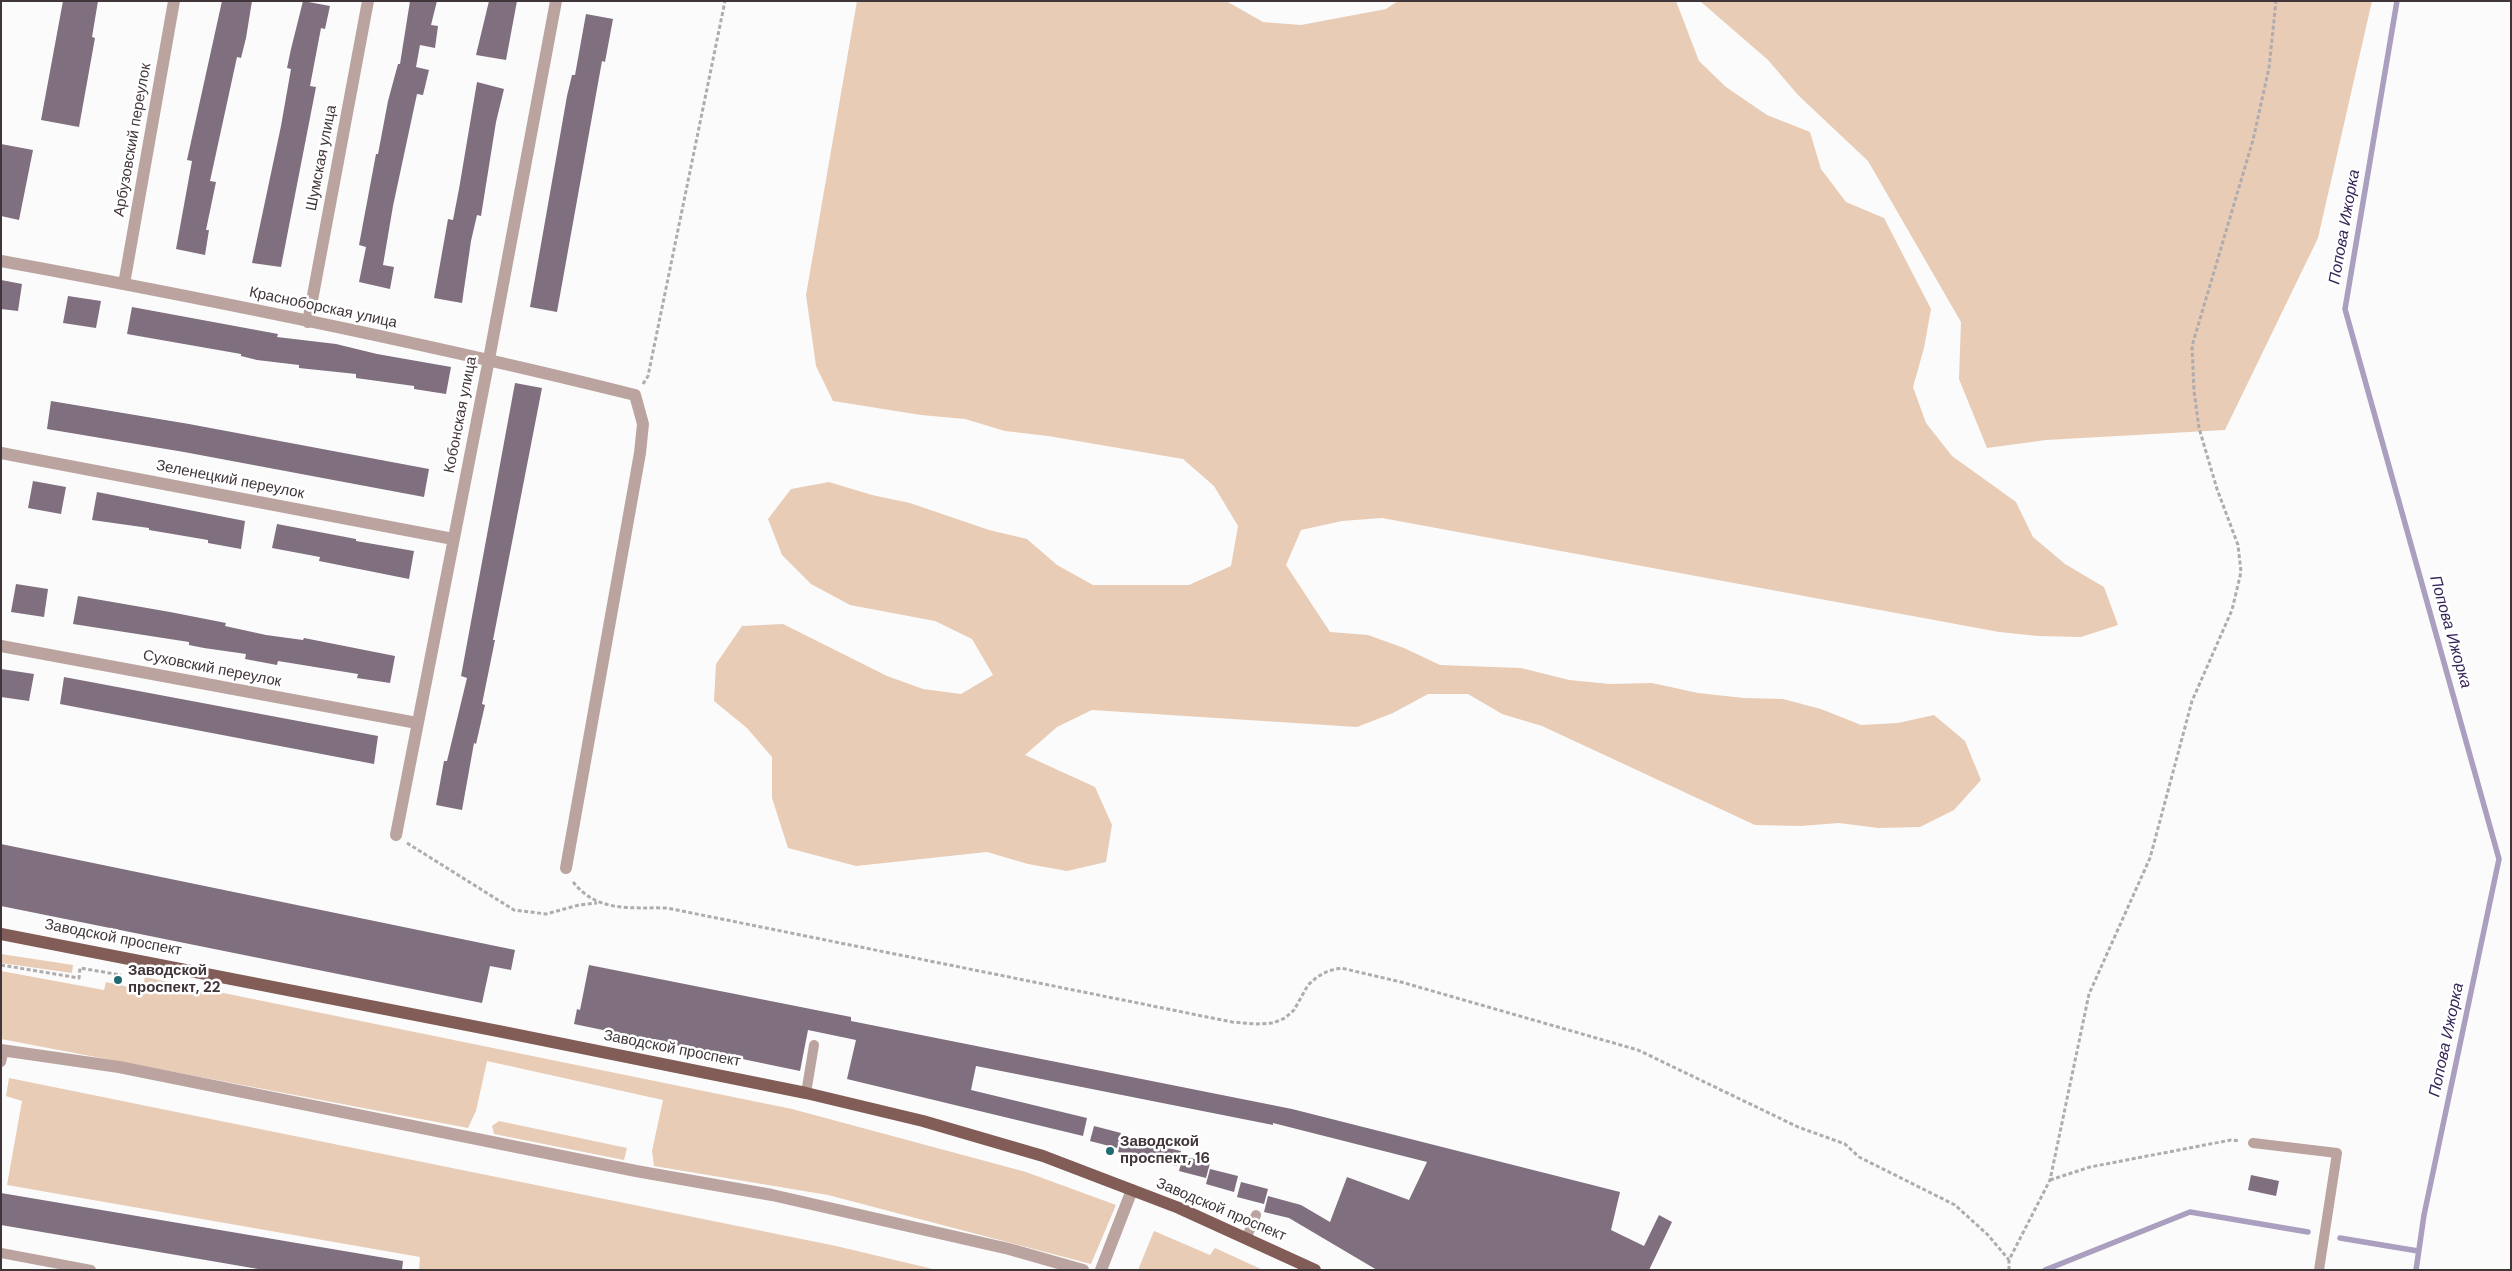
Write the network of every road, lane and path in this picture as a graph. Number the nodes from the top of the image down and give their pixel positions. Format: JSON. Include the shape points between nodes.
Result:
{"nodes":[{"id":1,"x":174,"y":1,"type":"edge"},
{"id":2,"x":368,"y":1,"type":"edge"},
{"id":3,"x":556,"y":1,"type":"edge"},
{"id":4,"x":724,"y":1,"type":"edge"},
{"id":5,"x":2276,"y":1,"type":"edge"},
{"id":6,"x":1,"y":261,"type":"edge"},
{"id":7,"x":124,"y":284,"type":"junction"},
{"id":8,"x":308,"y":322,"type":"junction"},
{"id":9,"x":489,"y":359,"type":"junction"},
{"id":10,"x":635,"y":396,"type":"junction"},
{"id":11,"x":1,"y":453,"type":"edge"},
{"id":12,"x":453,"y":539,"type":"junction"},
{"id":13,"x":1,"y":646,"type":"edge"},
{"id":14,"x":417,"y":723,"type":"junction"},
{"id":15,"x":396,"y":835,"type":"joint"},
{"id":16,"x":566,"y":868,"type":"joint"},
{"id":17,"x":598,"y":903,"type":"junction"},
{"id":18,"x":1,"y":934,"type":"edge"},
{"id":19,"x":1,"y":965,"type":"edge"},
{"id":20,"x":128,"y":977,"type":"dead end"},
{"id":21,"x":814,"y":1045,"type":"dead end"},
{"id":22,"x":2,"y":1054,"type":"edge"},
{"id":23,"x":806,"y":1093,"type":"junction"},
{"id":24,"x":2253,"y":1143,"type":"joint"},
{"id":25,"x":2050,"y":1180,"type":"junction"},
{"id":26,"x":1132,"y":1190,"type":"junction"},
{"id":27,"x":1256,"y":1215,"type":"dead end"},
{"id":28,"x":1246,"y":1238,"type":"junction"},
{"id":29,"x":1,"y":1253,"type":"edge"},
{"id":30,"x":2010,"y":1260,"type":"junction"},
{"id":31,"x":91,"y":1270,"type":"edge"},
{"id":32,"x":1083,"y":1270,"type":"edge"},
{"id":33,"x":1101,"y":1270,"type":"edge"},
{"id":34,"x":1315,"y":1270,"type":"edge"},
{"id":35,"x":2009,"y":1270,"type":"edge"},
{"id":36,"x":2318,"y":1270,"type":"edge"}],
"edges":[{"from":1,"to":7,"type":"street","name":"Арбузовский переулок"},
{"from":2,"to":8,"type":"street","name":"Шумская улица"},
{"from":3,"to":9,"type":"street","name":"Кобонская улица"},
{"from":4,"to":10,"type":"path","via":[[648,376]]},
{"from":5,"to":25,"type":"path","via":[[2269,68],[2253,140],[2192,346],[2199,428],[2238,545],[2241,572],[2232,610],[2192,701],[2150,858],[2089,994]]},
{"from":6,"to":7,"type":"street","name":"Красноборская улица"},
{"from":7,"to":8,"type":"street","name":"Красноборская улица"},
{"from":8,"to":9,"type":"street","name":"Красноборская улица"},
{"from":9,"to":10,"type":"street","name":"Красноборская улица"},
{"from":9,"to":12,"type":"street","name":"Кобонская улица"},
{"from":10,"to":16,"type":"street","via":[[643,424],[640,452]]},
{"from":11,"to":12,"type":"street","name":"Зеленецкий переулок"},
{"from":12,"to":14,"type":"street","name":"Кобонская улица"},
{"from":13,"to":14,"type":"street","name":"Суховский переулок"},
{"from":14,"to":15,"type":"street","name":"Кобонская улица"},
{"from":15,"to":17,"type":"path","via":[[514,910],[546,914]]},
{"from":16,"to":17,"type":"path","via":[[583,894]]},
{"from":17,"to":30,"type":"path","via":[[667,908],[1232,1022],[1256,1024],[1285,1018],[1294,1010],[1308,985],[1328,971],[1342,968],[1401,982],[1638,1050],[1798,1127],[1845,1144],[1859,1157],[1955,1205]]},
{"from":18,"to":23,"type":"main road","name":"Заводской проспект"},
{"from":19,"to":20,"type":"path","via":[[78,978],[80,968]]},
{"from":21,"to":23,"type":"lane"},
{"from":22,"to":32,"type":"street","via":[[138,1071],[772,1196],[1009,1249]]},
{"from":23,"to":26,"type":"main road","name":"Заводской проспект","via":[[923,1121],[1034,1153]]},
{"from":24,"to":25,"type":"path","via":[[2231,1140],[2090,1167]]},
{"from":24,"to":36,"type":"lane","via":[[2337,1153]]},
{"from":25,"to":30,"type":"path"},
{"from":26,"to":28,"type":"main road","name":"Заводской проспект"},
{"from":26,"to":33,"type":"street"},
{"from":27,"to":28,"type":"lane"},
{"from":28,"to":34,"type":"main road","name":"Заводской проспект"},
{"from":29,"to":31,"type":"lane"},
{"from":30,"to":35,"type":"path"}]}
